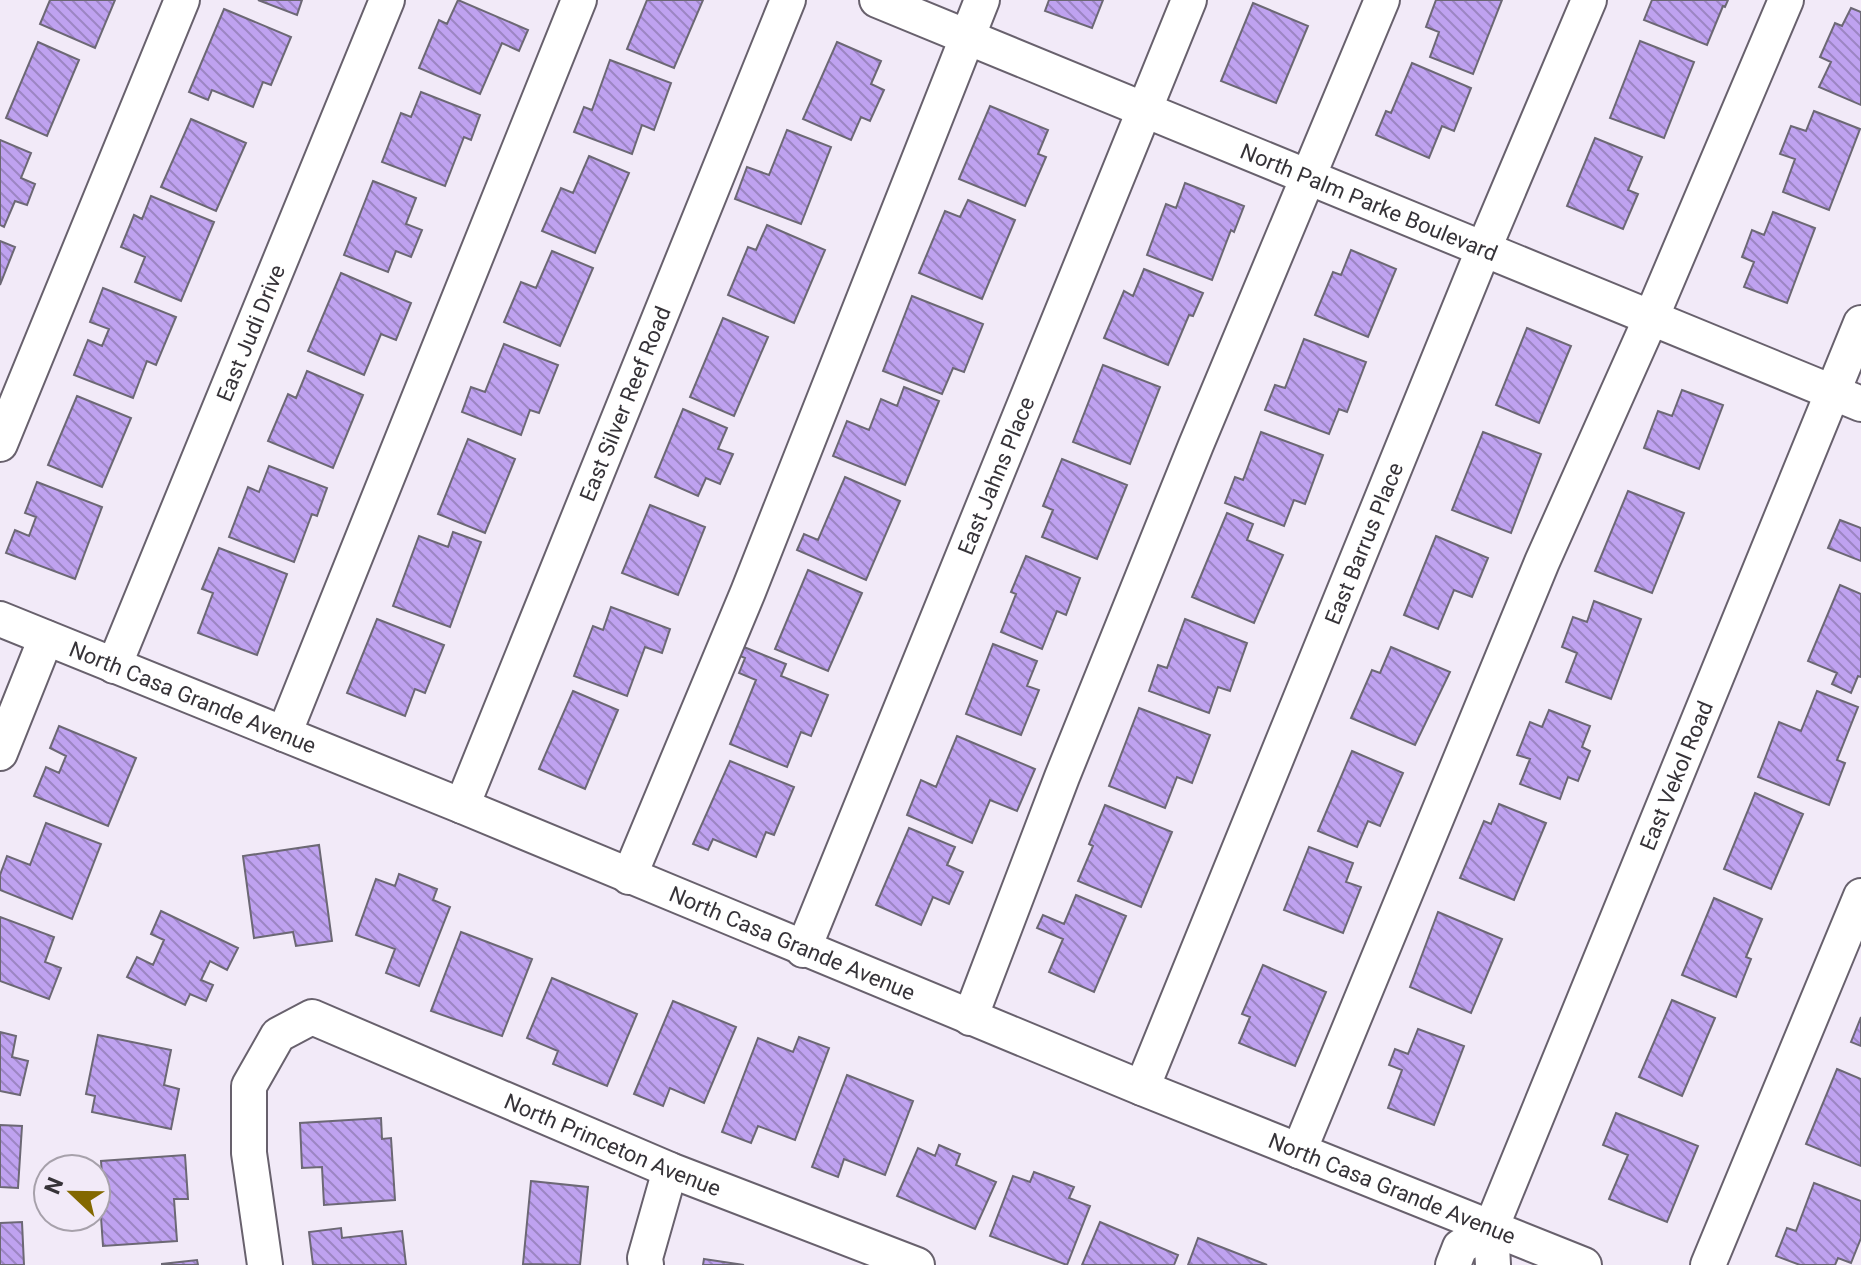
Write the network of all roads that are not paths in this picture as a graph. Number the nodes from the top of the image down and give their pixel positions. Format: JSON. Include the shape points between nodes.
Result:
{"nodes":[{"id":1,"x":182,"y":0,"type":"edge"},
{"id":2,"x":387,"y":0,"type":"edge"},
{"id":3,"x":579,"y":0,"type":"edge"},
{"id":4,"x":788,"y":0,"type":"edge"},
{"id":5,"x":877,"y":0,"type":"edge"},
{"id":6,"x":982,"y":0,"type":"edge"},
{"id":7,"x":1189,"y":0,"type":"edge"},
{"id":8,"x":1382,"y":0,"type":"edge"},
{"id":9,"x":1589,"y":0,"type":"edge"},
{"id":10,"x":1786,"y":0,"type":"edge"},
{"id":11,"x":967,"y":37,"type":"junction"},
{"id":12,"x":1145,"y":108,"type":"junction"},
{"id":13,"x":1308,"y":176,"type":"junction"},
{"id":14,"x":1484,"y":248,"type":"junction"},
{"id":15,"x":1651,"y":318,"type":"junction"},
{"id":16,"x":1861,"y":323,"type":"edge"},
{"id":17,"x":1847,"y":398,"type":"edge"},
{"id":18,"x":0,"y":444,"type":"edge"},
{"id":19,"x":0,"y":619,"type":"edge"},
{"id":20,"x":46,"y":638,"type":"junction"},
{"id":21,"x":114,"y":666,"type":"junction"},
{"id":22,"x":284,"y":734,"type":"junction"},
{"id":23,"x":0,"y":753,"type":"edge"},
{"id":24,"x":462,"y":806,"type":"junction"},
{"id":25,"x":629,"y":877,"type":"junction"},
{"id":26,"x":1861,"y":896,"type":"edge"},
{"id":27,"x":803,"y":950,"type":"junction"},
{"id":28,"x":970,"y":1018,"type":"junction"},
{"id":29,"x":1142,"y":1088,"type":"junction"},
{"id":30,"x":1299,"y":1151,"type":"junction"},
{"id":31,"x":670,"y":1170,"type":"junction"},
{"id":32,"x":1491,"y":1228,"type":"junction"},
{"id":33,"x":265,"y":1265,"type":"edge"},
{"id":34,"x":646,"y":1265,"type":"edge"},
{"id":35,"x":917,"y":1265,"type":"edge"},
{"id":36,"x":1453,"y":1265,"type":"edge"},
{"id":37,"x":1493,"y":1265,"type":"edge"},
{"id":38,"x":1584,"y":1265,"type":"edge"},
{"id":39,"x":1708,"y":1265,"type":"edge"}],
"edges":[{"from":1,"to":18,"type":"street"},
{"from":2,"to":21,"type":"street","name":"East Judi Drive"},
{"from":3,"to":22,"type":"street"},
{"from":4,"to":24,"type":"street","name":"East Silver Reef Road"},
{"from":5,"to":11,"type":"street","name":"North Palm Parke Boulevard"},
{"from":6,"to":11,"type":"street"},
{"from":7,"to":12,"type":"street","name":"East Jahns Place"},
{"from":8,"to":13,"type":"street"},
{"from":9,"to":14,"type":"street","name":"East Barrus Place"},
{"from":10,"to":15,"type":"street"},
{"from":11,"to":12,"type":"street","name":"North Palm Parke Boulevard"},
{"from":11,"to":25,"type":"street","via":[[748,592]]},
{"from":12,"to":13,"type":"street","name":"North Palm Parke Boulevard"},
{"from":12,"to":27,"type":"street","name":"East Jahns Place"},
{"from":13,"to":14,"type":"street","name":"North Palm Parke Boulevard"},
{"from":13,"to":28,"type":"street","via":[[1062,777]]},
{"from":14,"to":15,"type":"street","name":"North Palm Parke Boulevard"},
{"from":14,"to":29,"type":"street","name":"East Barrus Place"},
{"from":15,"to":17,"type":"street","name":"North Palm Parke Boulevard"},
{"from":15,"to":30,"type":"street","via":[[1542,562]]},
{"from":16,"to":17,"type":"street","name":"East Vekol Road"},
{"from":17,"to":32,"type":"street","name":"East Vekol Road"},
{"from":19,"to":20,"type":"street","name":"North Casa Grande Avenue"},
{"from":20,"to":21,"type":"street","name":"North Casa Grande Avenue"},
{"from":20,"to":23,"type":"street"},
{"from":21,"to":22,"type":"street","name":"North Casa Grande Avenue"},
{"from":22,"to":24,"type":"street","name":"North Casa Grande Avenue"},
{"from":24,"to":25,"type":"street","name":"North Casa Grande Avenue"},
{"from":25,"to":27,"type":"street","name":"North Casa Grande Avenue"},
{"from":26,"to":39,"type":"street"},
{"from":27,"to":28,"type":"street","name":"North Casa Grande Avenue"},
{"from":28,"to":29,"type":"street","name":"North Casa Grande Avenue"},
{"from":29,"to":30,"type":"street","name":"North Casa Grande Avenue"},
{"from":30,"to":32,"type":"street","name":"North Casa Grande Avenue"},
{"from":31,"to":33,"type":"street","name":"North Princeton Avenue","via":[[312,1017],[278,1035],[249,1086],[249,1153]]},
{"from":31,"to":34,"type":"street"},
{"from":31,"to":35,"type":"street","name":"North Princeton Avenue"},
{"from":32,"to":36,"type":"street","via":[[1460,1247]]},
{"from":32,"to":37,"type":"street","name":"East Vekol Road"},
{"from":32,"to":38,"type":"street","name":"North Casa Grande Avenue"}]}
